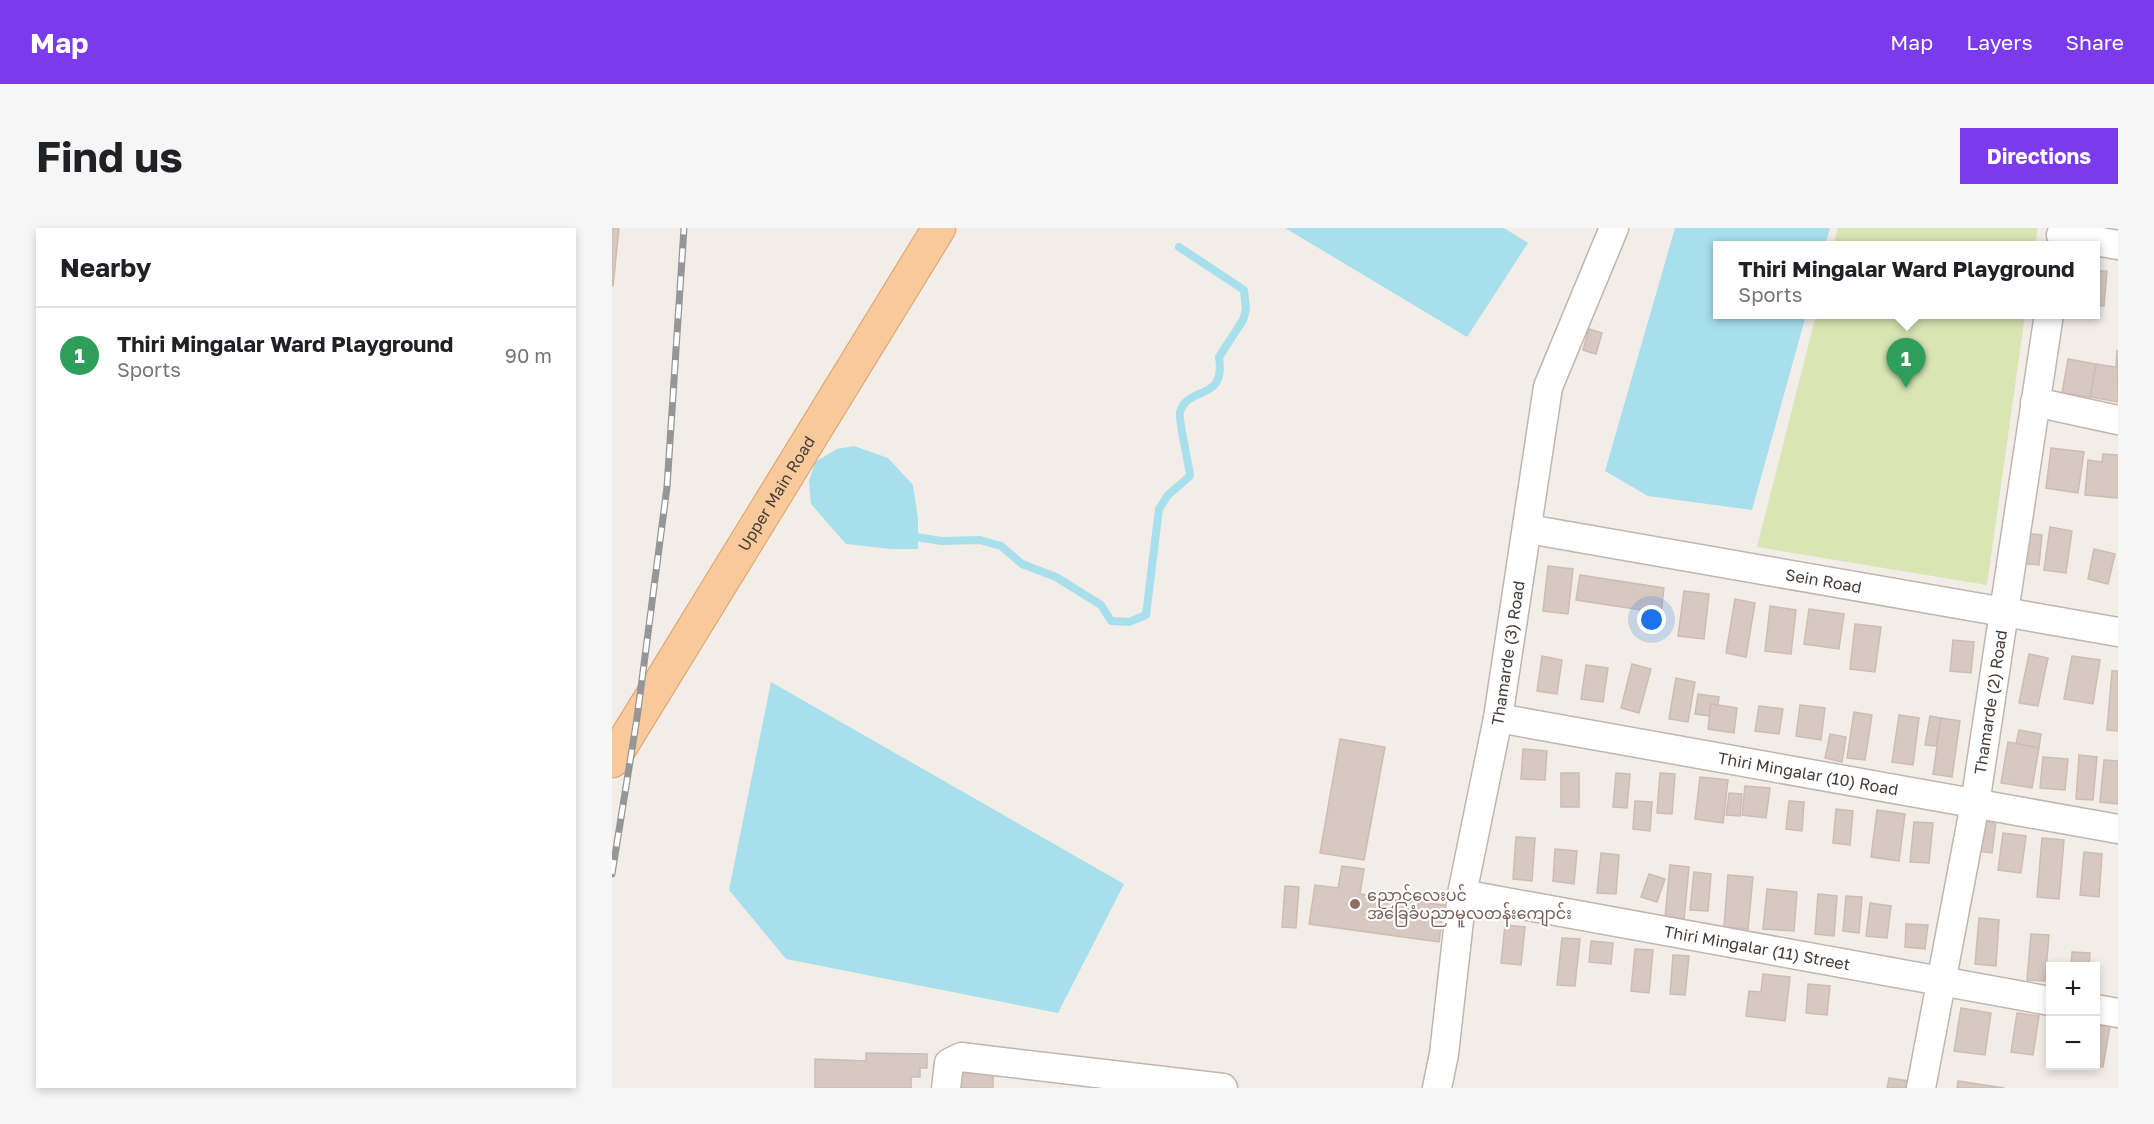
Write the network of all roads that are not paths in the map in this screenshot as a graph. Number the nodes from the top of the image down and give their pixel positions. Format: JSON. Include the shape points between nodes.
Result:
{"nodes":[{"id":1,"x":939,"y":228,"type":"edge"},
{"id":2,"x":1614,"y":228,"type":"edge"},
{"id":3,"x":2060,"y":236,"type":"edge"},
{"id":4,"x":2092,"y":241,"type":"edge"},
{"id":5,"x":2100,"y":242,"type":"edge"},
{"id":6,"x":2118,"y":245,"type":"edge"},
{"id":7,"x":2048,"y":319,"type":"edge"},
{"id":8,"x":2035,"y":402,"type":"junction"},
{"id":9,"x":2118,"y":420,"type":"edge"},
{"id":10,"x":1528,"y":529,"type":"junction"},
{"id":11,"x":2004,"y":611,"type":"junction"},
{"id":12,"x":2118,"y":632,"type":"edge"},
{"id":13,"x":1498,"y":718,"type":"junction"},
{"id":14,"x":614,"y":754,"type":"edge"},
{"id":15,"x":1975,"y":804,"type":"junction"},
{"id":16,"x":2118,"y":829,"type":"edge"},
{"id":17,"x":1462,"y":894,"type":"junction"},
{"id":18,"x":1942,"y":982,"type":"junction"},
{"id":19,"x":2046,"y":1000,"type":"edge"},
{"id":20,"x":2100,"y":1010,"type":"edge"},
{"id":21,"x":2118,"y":1013,"type":"edge"},
{"id":22,"x":946,"y":1088,"type":"edge"},
{"id":23,"x":1223,"y":1088,"type":"edge"},
{"id":24,"x":1437,"y":1088,"type":"edge"},
{"id":25,"x":1921,"y":1088,"type":"edge"}],
"edges":[{"from":1,"to":14,"type":"main road","name":"Upper Main Road"},
{"from":2,"to":10,"type":"street","name":"Thamarde (3) Road","via":[[1548,387]]},
{"from":3,"to":4,"type":"street"},
{"from":5,"to":6,"type":"street"},
{"from":7,"to":8,"type":"street","name":"Thamarde (2) Road"},
{"from":8,"to":9,"type":"street"},
{"from":8,"to":11,"type":"street","name":"Thamarde (2) Road"},
{"from":10,"to":11,"type":"street","name":"Sein Road"},
{"from":10,"to":13,"type":"street","name":"Thamarde (3) Road"},
{"from":11,"to":12,"type":"street","name":"Sein Road"},
{"from":11,"to":15,"type":"street","name":"Thamarde (2) Road"},
{"from":13,"to":15,"type":"street","name":"Thiri Mingalar (10) Road"},
{"from":13,"to":17,"type":"street","name":"Thamarde (3) Road"},
{"from":15,"to":16,"type":"street","name":"Thiri Mingalar (10) Road"},
{"from":15,"to":18,"type":"street","name":"Thamarde (2) Road"},
{"from":17,"to":18,"type":"street","name":"Thiri Mingalar (11) Street"},
{"from":17,"to":24,"type":"street","name":"Thamarde (3) Road"},
{"from":18,"to":19,"type":"street","name":"Thiri Mingalar (11) Street"},
{"from":18,"to":25,"type":"street","name":"Thamarde (2) Road"},
{"from":20,"to":21,"type":"street"},
{"from":22,"to":23,"type":"street","via":[[949,1063],[961,1057]]}]}
